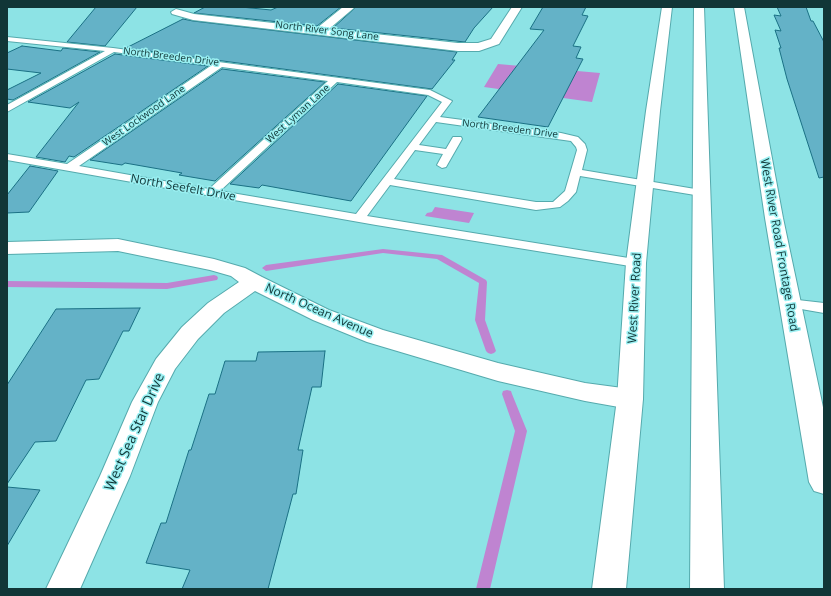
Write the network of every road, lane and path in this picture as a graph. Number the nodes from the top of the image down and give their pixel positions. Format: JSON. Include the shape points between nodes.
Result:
{"nodes":[{"id":1,"x":350,"y":7,"type":"edge"},
{"id":2,"x":516,"y":7,"type":"edge"},
{"id":3,"x":667,"y":7,"type":"edge"},
{"id":4,"x":699,"y":7,"type":"edge"},
{"id":5,"x":738,"y":7,"type":"edge"},
{"id":6,"x":177,"y":10,"type":"edge"},
{"id":7,"x":164,"y":14,"type":"dead end"},
{"id":8,"x":321,"y":30,"type":"junction"},
{"id":9,"x":7,"y":39,"type":"edge"},
{"id":10,"x":20,"y":40,"type":"junction"},
{"id":11,"x":7,"y":46,"type":"edge"},
{"id":12,"x":113,"y":50,"type":"junction"},
{"id":13,"x":220,"y":64,"type":"junction"},
{"id":14,"x":335,"y":79,"type":"junction"},
{"id":15,"x":7,"y":109,"type":"edge"},
{"id":16,"x":433,"y":119,"type":"junction"},
{"id":17,"x":458,"y":140,"type":"dead end"},
{"id":18,"x":412,"y":147,"type":"junction"},
{"id":19,"x":449,"y":152,"type":"junction"},
{"id":20,"x":7,"y":157,"type":"edge"},
{"id":21,"x":442,"y":165,"type":"dead end"},
{"id":22,"x":68,"y":168,"type":"junction"},
{"id":23,"x":575,"y":172,"type":"junction"},
{"id":24,"x":387,"y":181,"type":"junction"},
{"id":25,"x":645,"y":184,"type":"junction"},
{"id":26,"x":211,"y":193,"type":"junction"},
{"id":27,"x":701,"y":193,"type":"junction"},
{"id":28,"x":359,"y":218,"type":"junction"},
{"id":29,"x":7,"y":248,"type":"edge"},
{"id":30,"x":636,"y":263,"type":"junction"},
{"id":31,"x":254,"y":282,"type":"junction"},
{"id":32,"x":789,"y":302,"type":"junction"},
{"id":33,"x":824,"y":308,"type":"edge"},
{"id":34,"x":630,"y":399,"type":"junction"},
{"id":35,"x":824,"y":482,"type":"edge"},
{"id":36,"x":63,"y":589,"type":"edge"},
{"id":37,"x":609,"y":589,"type":"edge"},
{"id":38,"x":707,"y":589,"type":"edge"}],
"edges":[{"from":1,"to":8,"type":"street"},
{"from":2,"to":8,"type":"street","name":"North River Song Lane","via":[[495,41],[483,49]]},
{"from":3,"to":25,"type":"street","name":"West River Road"},
{"from":4,"to":27,"type":"street"},
{"from":5,"to":32,"type":"street","name":"West River Road Frontage Road"},
{"from":6,"to":7,"type":"street"},
{"from":6,"to":8,"type":"street","name":"North River Song Lane","via":[[193,16]]},
{"from":9,"to":10,"type":"lane","name":"North Breeden Drive"},
{"from":10,"to":11,"type":"lane"},
{"from":10,"to":12,"type":"lane","name":"North Breeden Drive"},
{"from":12,"to":13,"type":"lane","name":"North Breeden Drive"},
{"from":12,"to":15,"type":"lane"},
{"from":13,"to":14,"type":"lane","name":"North Breeden Drive"},
{"from":13,"to":22,"type":"lane","name":"West Lockwood Lane"},
{"from":14,"to":16,"type":"lane","name":"West Lyman Lane","via":[[430,92],[447,101]]},
{"from":14,"to":26,"type":"lane","name":"West Lyman Lane"},
{"from":16,"to":18,"type":"lane"},
{"from":16,"to":23,"type":"lane","name":"North Breeden Drive","via":[[561,136],[574,140],[582,150]]},
{"from":17,"to":19,"type":"lane"},
{"from":18,"to":19,"type":"lane"},
{"from":18,"to":24,"type":"lane"},
{"from":19,"to":21,"type":"lane"},
{"from":20,"to":22,"type":"lane","name":"North Seefelt Drive"},
{"from":22,"to":26,"type":"lane","name":"North Seefelt Drive"},
{"from":23,"to":24,"type":"lane","via":[[570,192],[564,200],[556,205],[536,206]]},
{"from":23,"to":25,"type":"lane"},
{"from":24,"to":28,"type":"lane"},
{"from":25,"to":27,"type":"lane"},
{"from":25,"to":30,"type":"street","name":"West River Road"},
{"from":26,"to":28,"type":"lane","name":"North Seefelt Drive"},
{"from":27,"to":38,"type":"street"},
{"from":28,"to":30,"type":"lane","name":"North Seefelt Drive"},
{"from":29,"to":31,"type":"street","name":"North Ocean Avenue","via":[[118,246],[214,264],[238,272]]},
{"from":30,"to":34,"type":"street","name":"West River Road"},
{"from":31,"to":34,"type":"street","name":"North Ocean Avenue","via":[[321,315],[375,336],[498,372],[585,392]]},
{"from":31,"to":36,"type":"street","name":"West Sea Star Drive","via":[[216,308],[190,333],[165,365]]},
{"from":32,"to":33,"type":"lane"},
{"from":32,"to":35,"type":"street","name":"West River Road Frontage Road"},
{"from":34,"to":37,"type":"street","name":"West River Road"}]}
